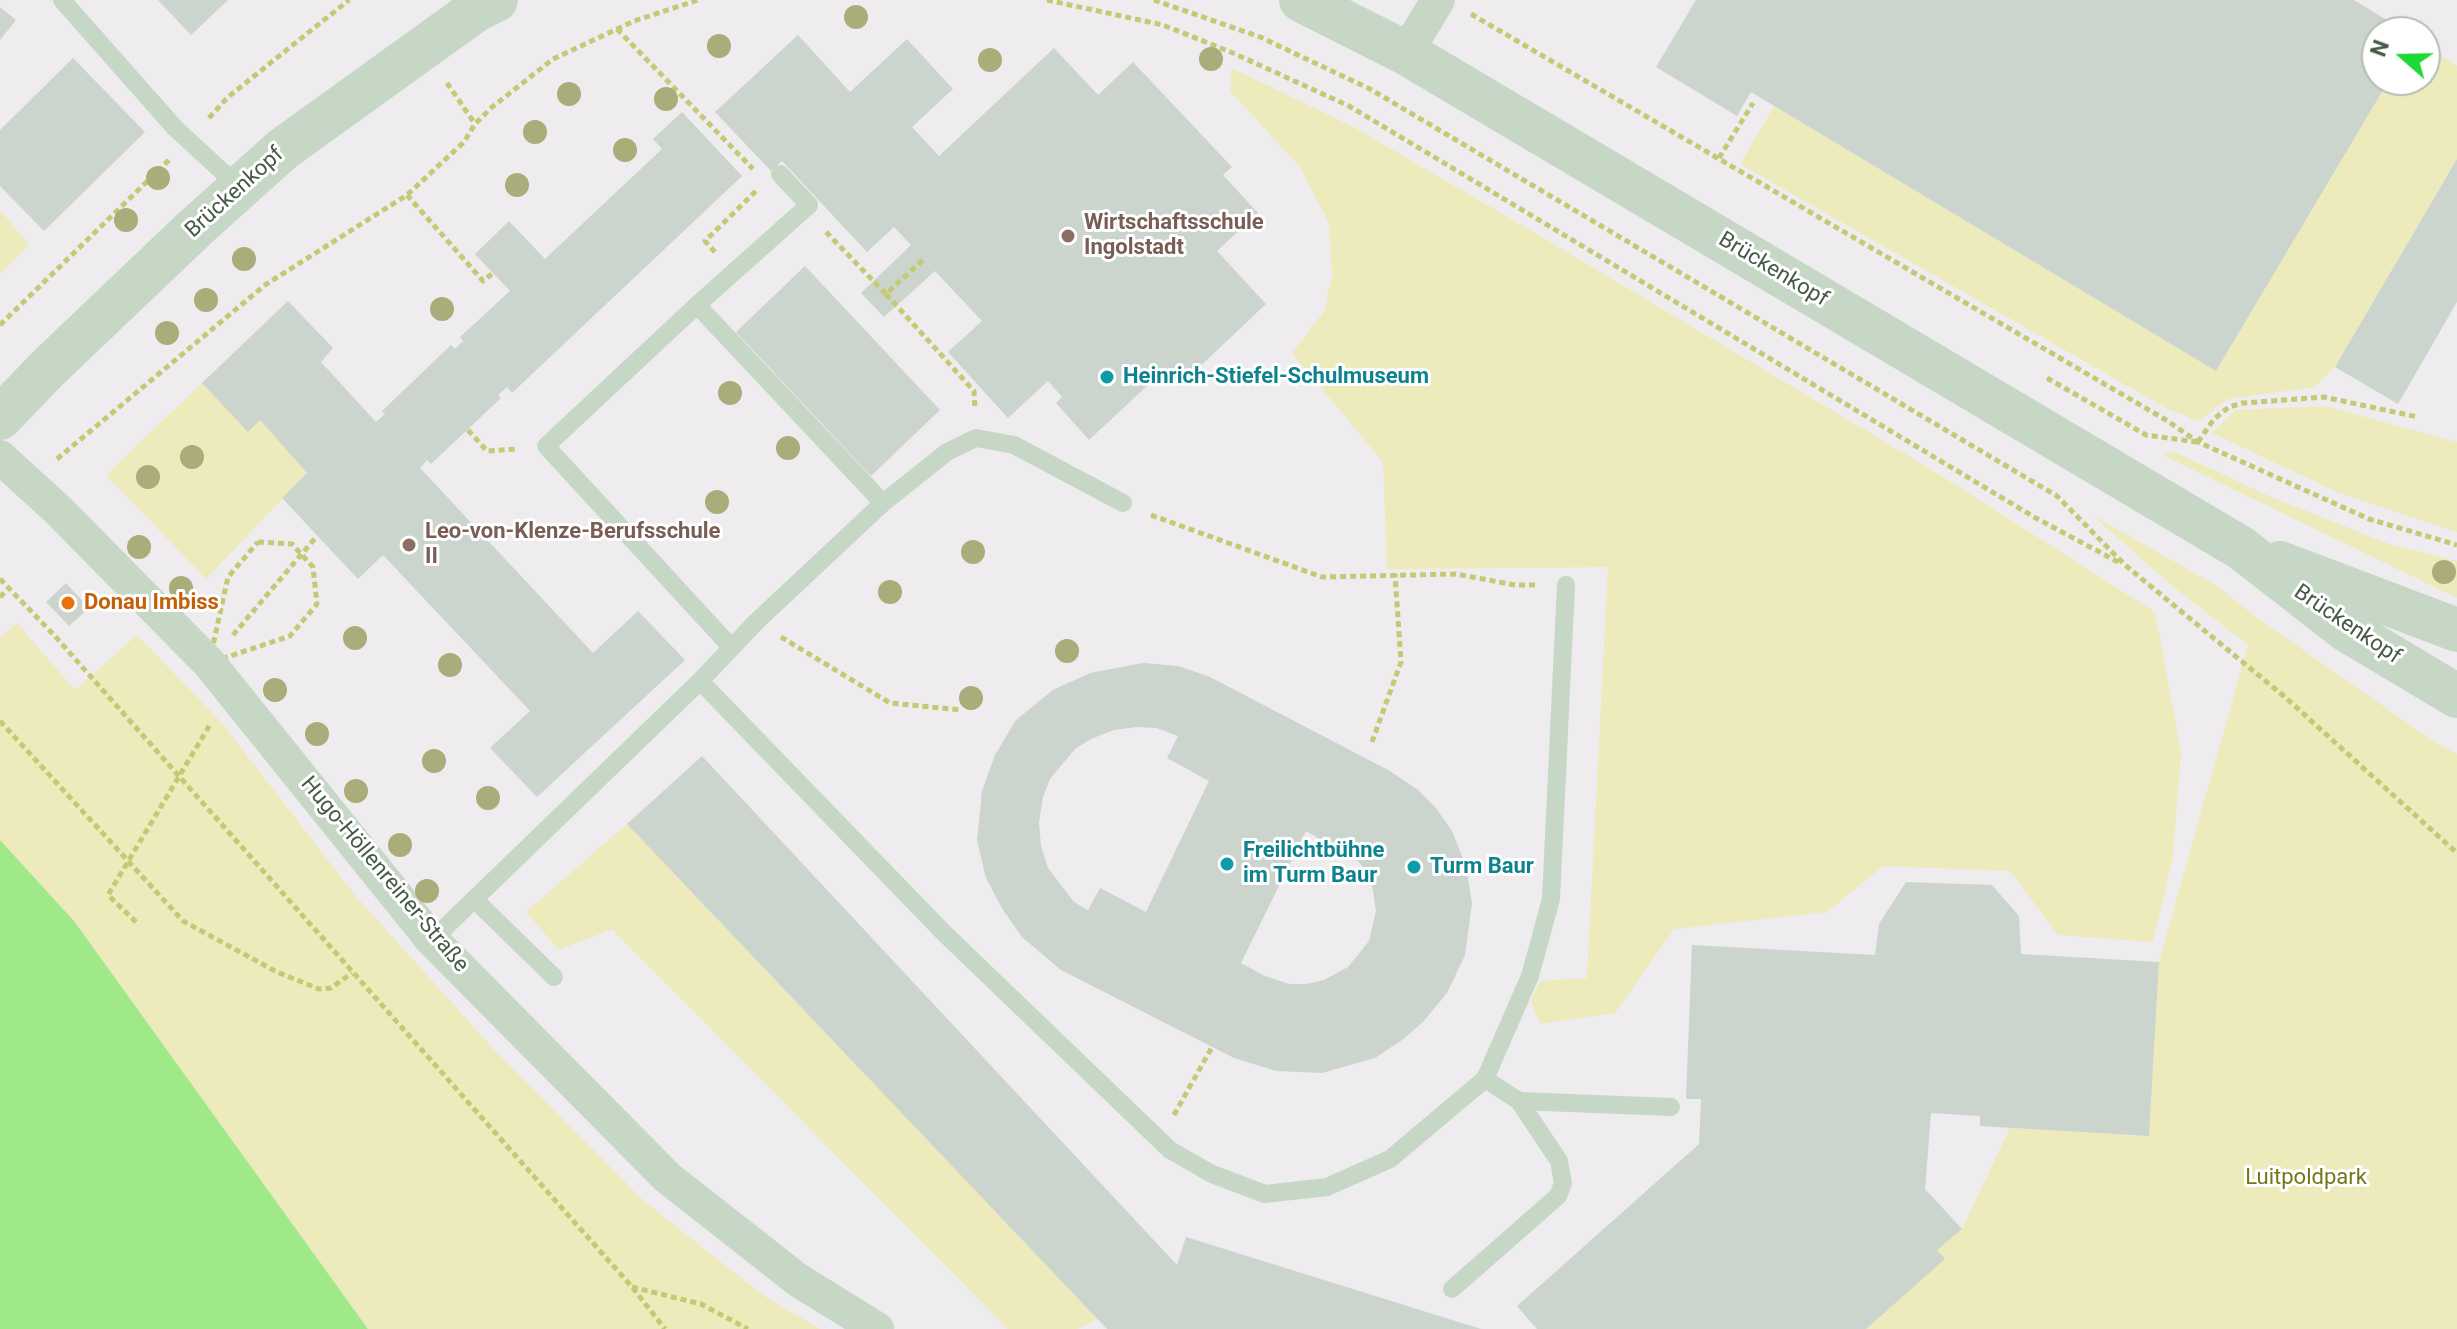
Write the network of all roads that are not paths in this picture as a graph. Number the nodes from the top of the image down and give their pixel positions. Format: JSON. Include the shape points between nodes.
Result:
{"nodes":[{"id":1,"x":62,"y":0,"type":"edge"},
{"id":2,"x":1301,"y":0,"type":"edge"},
{"id":3,"x":1438,"y":0,"type":"edge"},
{"id":4,"x":480,"y":3,"type":"edge"},
{"id":5,"x":1406,"y":53,"type":"junction"},
{"id":6,"x":772,"y":178,"type":"road end"},
{"id":7,"x":239,"y":187,"type":"junction"},
{"id":8,"x":697,"y":305,"type":"junction"},
{"id":9,"x":0,"y":418,"type":"edge"},
{"id":10,"x":0,"y":457,"type":"edge"},
{"id":11,"x":883,"y":503,"type":"junction"},
{"id":12,"x":1123,"y":503,"type":"road end"},
{"id":13,"x":2241,"y":548,"type":"junction"},
{"id":14,"x":1566,"y":585,"type":"road end"},
{"id":15,"x":2457,"y":630,"type":"edge"},
{"id":16,"x":731,"y":647,"type":"junction"},
{"id":17,"x":700,"y":681,"type":"junction"},
{"id":18,"x":2457,"y":696,"type":"edge"},
{"id":19,"x":474,"y":899,"type":"junction"},
{"id":20,"x":432,"y":940,"type":"junction"},
{"id":21,"x":554,"y":977,"type":"dead end"},
{"id":22,"x":1485,"y":1079,"type":"junction"},
{"id":23,"x":1519,"y":1101,"type":"junction"},
{"id":24,"x":1671,"y":1107,"type":"dead end"},
{"id":25,"x":1452,"y":1289,"type":"dead end"},
{"id":26,"x":877,"y":1329,"type":"edge"}],
"edges":[{"from":1,"to":7,"type":"lane","via":[[175,128]]},
{"from":2,"to":5,"type":"street","name":"Brückenkopf"},
{"from":3,"to":5,"type":"street"},
{"from":4,"to":7,"type":"street","name":"Brückenkopf"},
{"from":5,"to":13,"type":"street","name":"Brückenkopf"},
{"from":6,"to":8,"type":"lane","via":[[809,205]]},
{"from":7,"to":9,"type":"street","name":"Brückenkopf"},
{"from":8,"to":11,"type":"lane"},
{"from":8,"to":16,"type":"lane","via":[[546,446]]},
{"from":10,"to":20,"type":"street","name":"Hugo-Höllenreiner-Straße","via":[[221,662]]},
{"from":11,"to":12,"type":"lane","via":[[947,452],[976,438],[1014,445]]},
{"from":11,"to":16,"type":"lane"},
{"from":13,"to":15,"type":"street","name":"Brückenkopf"},
{"from":13,"to":18,"type":"street","name":"Brückenkopf","via":[[2345,629]]},
{"from":14,"to":22,"type":"lane","via":[[1551,899],[1530,976]]},
{"from":16,"to":17,"type":"lane"},
{"from":17,"to":19,"type":"lane"},
{"from":17,"to":22,"type":"lane","via":[[944,933],[1170,1150],[1212,1174],[1265,1194],[1327,1187],[1390,1159]]},
{"from":19,"to":20,"type":"lane"},
{"from":19,"to":21,"type":"lane"},
{"from":20,"to":26,"type":"street","name":"Hugo-Höllenreiner-Straße","via":[[668,1178],[798,1280]]},
{"from":22,"to":23,"type":"lane"},
{"from":23,"to":24,"type":"lane"},
{"from":23,"to":25,"type":"lane","via":[[1559,1161],[1563,1183],[1558,1196]]}]}
